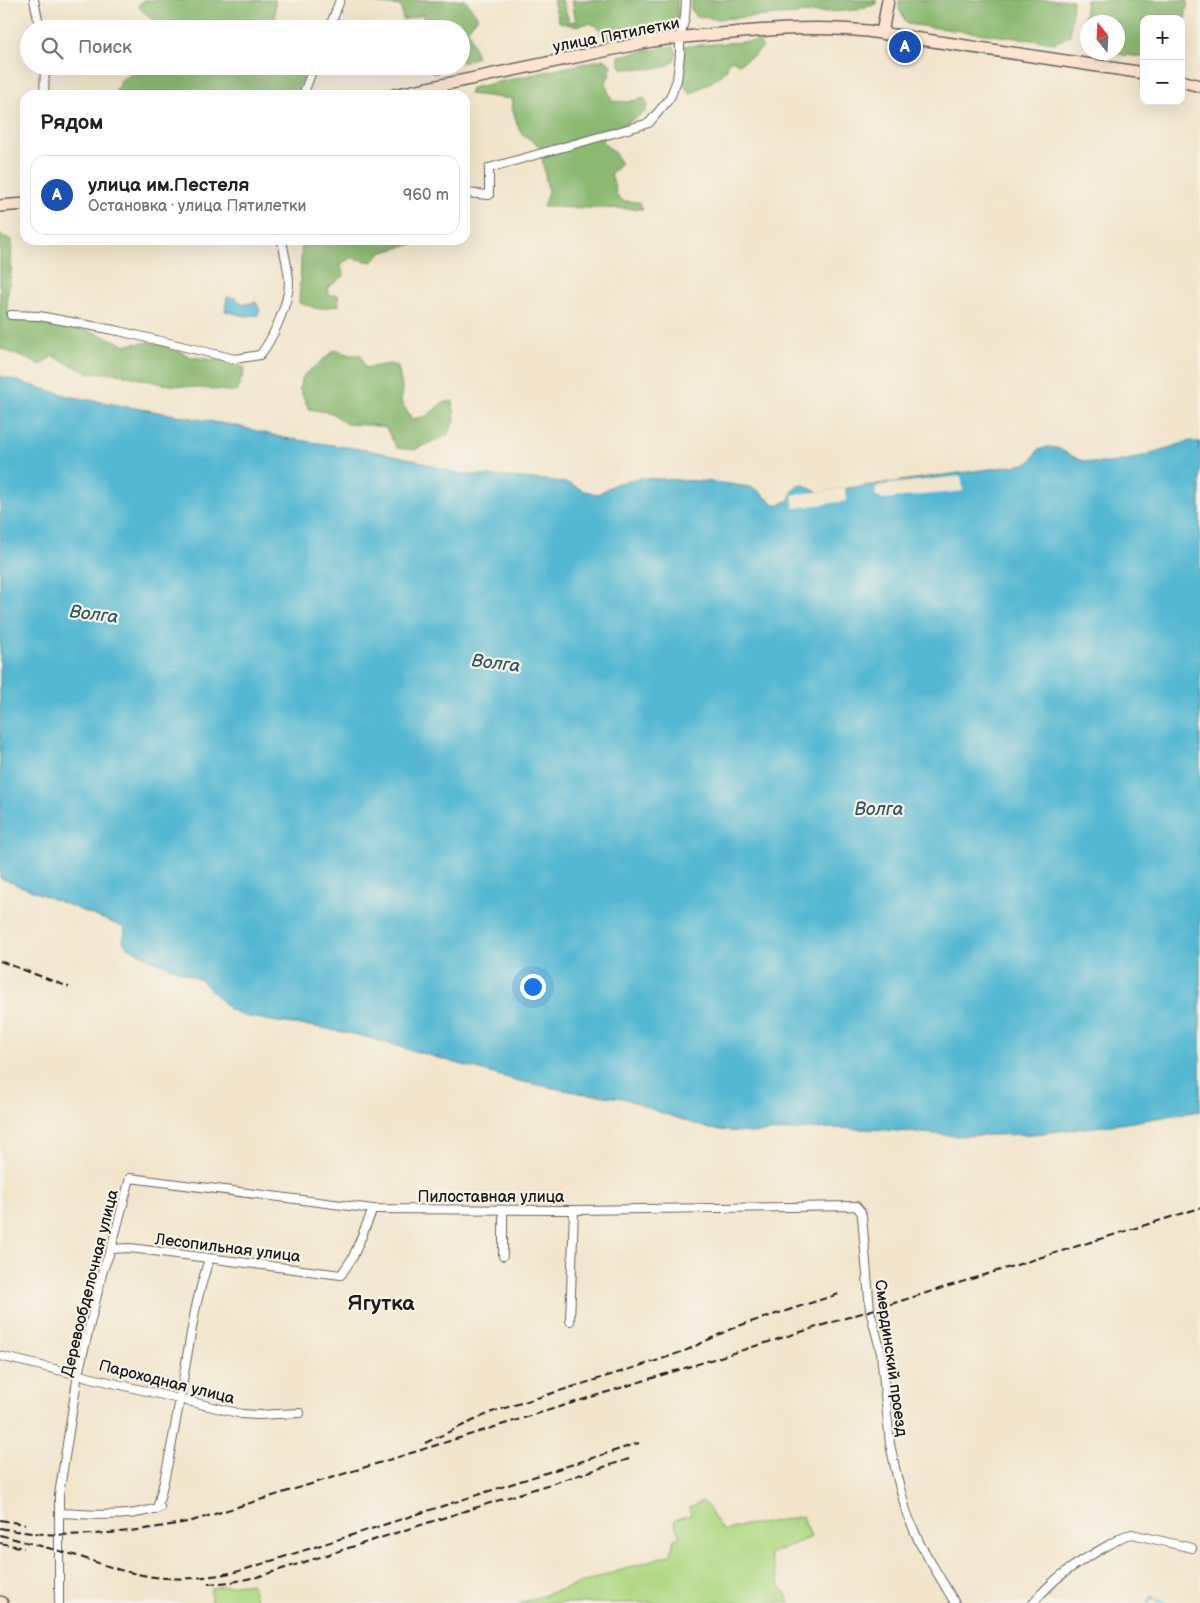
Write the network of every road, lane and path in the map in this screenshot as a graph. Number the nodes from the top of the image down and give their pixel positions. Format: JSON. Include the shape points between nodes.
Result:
{"nodes":[{"id":1,"x":34,"y":0,"type":"edge"},
{"id":2,"x":340,"y":0,"type":"edge"},
{"id":3,"x":686,"y":0,"type":"edge"},
{"id":4,"x":888,"y":0,"type":"edge"},
{"id":5,"x":38,"y":20,"type":"edge"},
{"id":6,"x":332,"y":20,"type":"edge"},
{"id":7,"x":882,"y":33,"type":"junction"},
{"id":8,"x":680,"y":37,"type":"junction"},
{"id":9,"x":1140,"y":72,"type":"edge"},
{"id":10,"x":45,"y":75,"type":"edge"},
{"id":11,"x":311,"y":75,"type":"edge"},
{"id":12,"x":1185,"y":82,"type":"edge"},
{"id":13,"x":1200,"y":86,"type":"edge"},
{"id":14,"x":44,"y":90,"type":"edge"},
{"id":15,"x":305,"y":90,"type":"edge"},
{"id":16,"x":418,"y":90,"type":"edge"},
{"id":17,"x":470,"y":193,"type":"edge"},
{"id":18,"x":20,"y":204,"type":"edge"},
{"id":19,"x":0,"y":206,"type":"edge"},
{"id":20,"x":283,"y":245,"type":"edge"},
{"id":21,"x":11,"y":315,"type":"dead end"},
{"id":22,"x":130,"y":1178,"type":"joint"},
{"id":23,"x":853,"y":1205,"type":"joint"},
{"id":24,"x":373,"y":1210,"type":"junction"},
{"id":25,"x":574,"y":1210,"type":"junction"},
{"id":26,"x":503,"y":1211,"type":"junction"},
{"id":27,"x":111,"y":1249,"type":"junction"},
{"id":28,"x":503,"y":1256,"type":"dead end"},
{"id":29,"x":210,"y":1258,"type":"junction"},
{"id":30,"x":570,"y":1321,"type":"dead end"},
{"id":31,"x":0,"y":1356,"type":"edge"},
{"id":32,"x":78,"y":1374,"type":"junction"},
{"id":33,"x":180,"y":1399,"type":"junction"},
{"id":34,"x":300,"y":1413,"type":"dead end"},
{"id":35,"x":58,"y":1513,"type":"junction"},
{"id":36,"x":1192,"y":1548,"type":"dead end"},
{"id":37,"x":59,"y":1603,"type":"edge"},
{"id":38,"x":955,"y":1603,"type":"edge"},
{"id":39,"x":1033,"y":1603,"type":"edge"}],
"edges":[{"from":1,"to":5,"type":"street"},
{"from":2,"to":6,"type":"street"},
{"from":3,"to":8,"type":"street","via":[[686,17]]},
{"from":4,"to":7,"type":"main road"},
{"from":7,"to":8,"type":"main road","name":"улица Пятилетки","via":[[806,28]]},
{"from":7,"to":9,"type":"main road","name":"улица Пятилетки"},
{"from":8,"to":16,"type":"main road","name":"улица Пятилетки"},
{"from":8,"to":17,"type":"street","via":[[677,80],[670,98],[649,123],[489,168],[489,195]]},
{"from":10,"to":14,"type":"street"},
{"from":11,"to":15,"type":"street"},
{"from":12,"to":13,"type":"main road"},
{"from":18,"to":19,"type":"main road"},
{"from":20,"to":21,"type":"street","via":[[289,280],[287,298],[268,346],[260,355],[235,359],[119,330],[39,316]]},
{"from":22,"to":24,"type":"street","name":"Пилоставная улица"},
{"from":22,"to":27,"type":"street","name":"Деревообделочная улица"},
{"from":23,"to":25,"type":"street","name":"Пилоставная улица"},
{"from":23,"to":38,"type":"street","name":"Смердинский проезд","via":[[859,1208],[862,1216],[870,1310],[881,1353],[891,1453],[907,1514],[920,1544]]},
{"from":24,"to":26,"type":"street","name":"Пилоставная улица"},
{"from":24,"to":29,"type":"street","name":"Лесопильная улица","via":[[353,1257],[341,1275]]},
{"from":25,"to":26,"type":"street","name":"Пилоставная улица"},
{"from":25,"to":30,"type":"street"},
{"from":26,"to":28,"type":"street"},
{"from":27,"to":29,"type":"street","name":"Лесопильная улица","via":[[130,1248]]},
{"from":27,"to":32,"type":"street","name":"Деревообделочная улица"},
{"from":29,"to":33,"type":"street","via":[[194,1316]]},
{"from":31,"to":32,"type":"street","name":"Пароходная улица"},
{"from":32,"to":33,"type":"street","name":"Пароходная улица"},
{"from":32,"to":35,"type":"street","name":"Деревообделочная улица","via":[[58,1495]]},
{"from":33,"to":34,"type":"street","name":"Пароходная улица","via":[[242,1414]]},
{"from":33,"to":35,"type":"street","via":[[159,1508],[125,1515]]},
{"from":35,"to":37,"type":"street","name":"Деревообделочная улица"},
{"from":36,"to":39,"type":"street","via":[[1132,1534],[1124,1536],[1073,1564]]}]}
